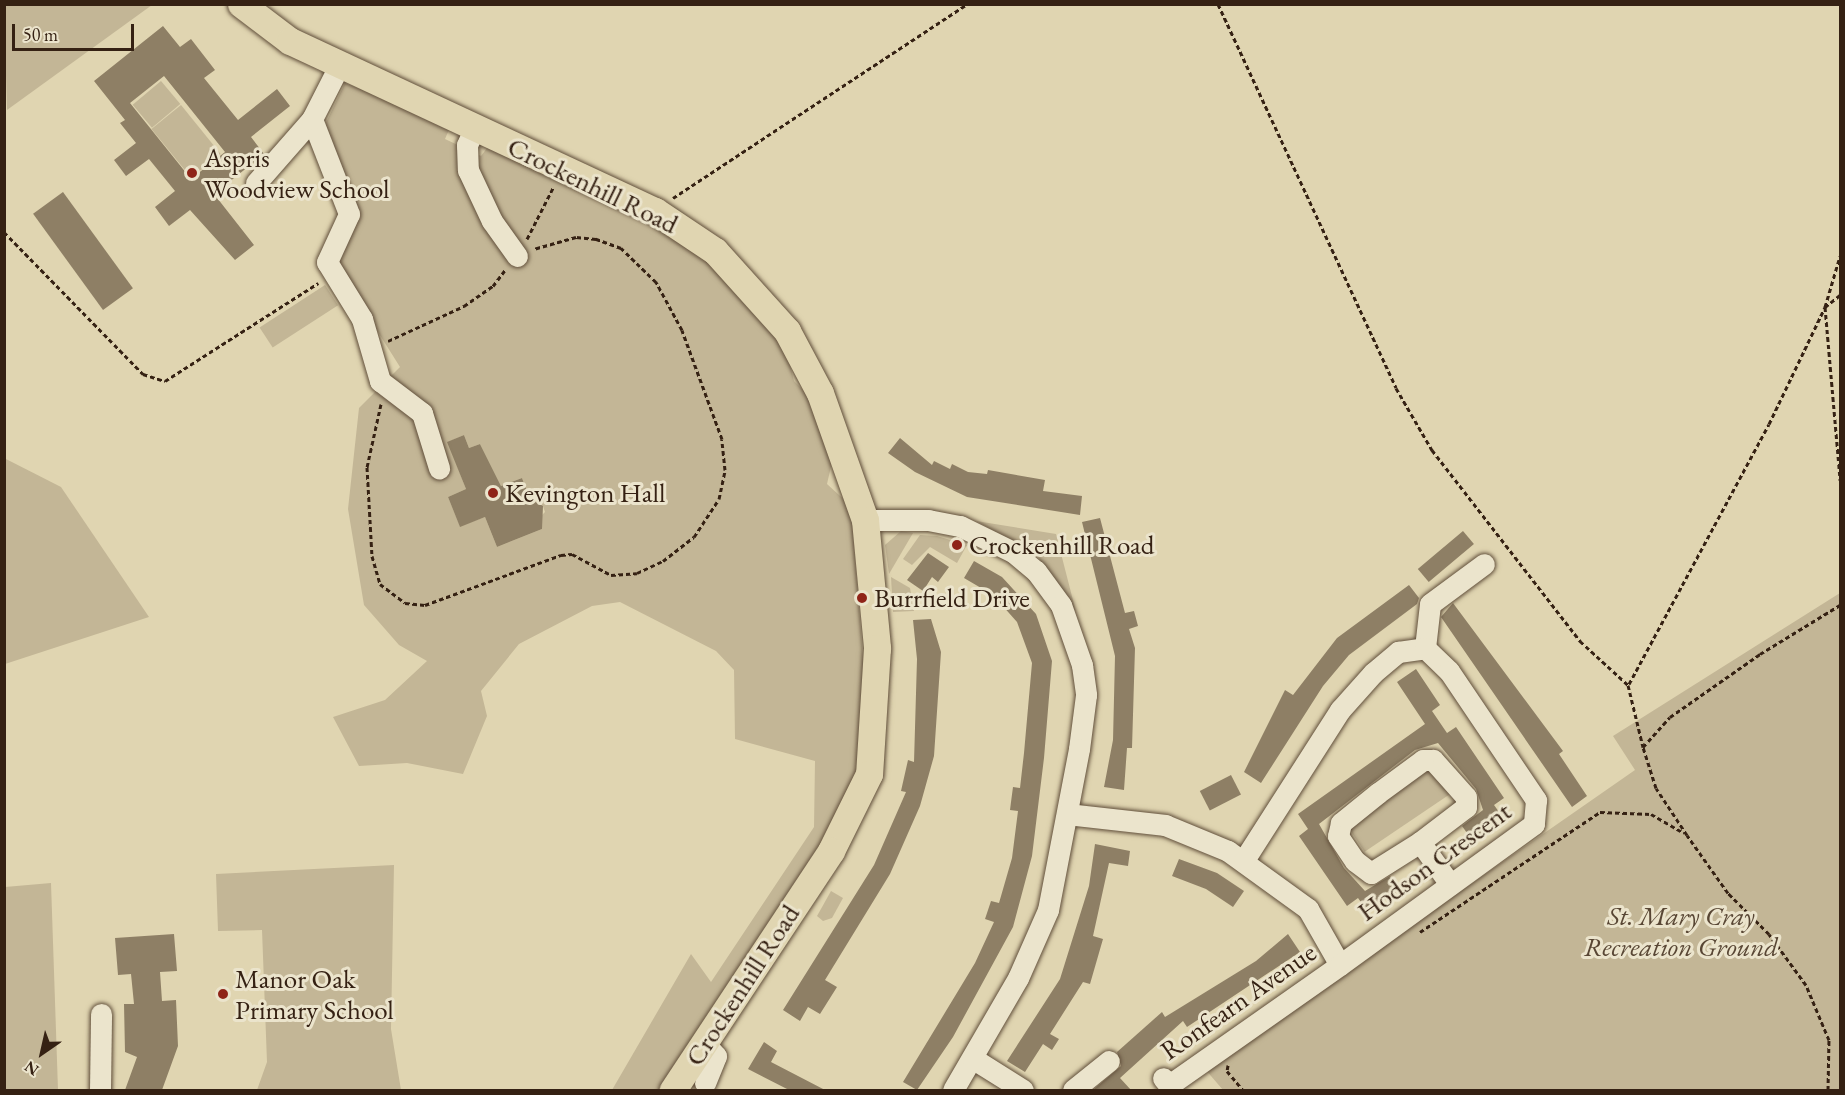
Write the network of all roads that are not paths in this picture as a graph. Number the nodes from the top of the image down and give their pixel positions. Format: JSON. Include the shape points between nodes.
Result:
{"nodes":[{"id":1,"x":241,"y":4,"type":"edge"},
{"id":2,"x":339,"y":64,"type":"junction"},
{"id":3,"x":312,"y":119,"type":"junction"},
{"id":4,"x":474,"y":127,"type":"junction"},
{"id":5,"x":256,"y":183,"type":"dead end"},
{"id":6,"x":517,"y":256,"type":"road end"},
{"id":7,"x":439,"y":468,"type":"dead end"},
{"id":8,"x":865,"y":520,"type":"junction"},
{"id":9,"x":1484,"y":564,"type":"dead end"},
{"id":10,"x":1425,"y":648,"type":"junction"},
{"id":11,"x":1066,"y":814,"type":"junction"},
{"id":12,"x":1420,"y":842,"type":"junction"},
{"id":13,"x":1244,"y":860,"type":"junction"},
{"id":14,"x":1450,"y":884,"type":"junction"},
{"id":15,"x":1340,"y":965,"type":"junction"},
{"id":16,"x":100,"y":1014,"type":"dead end"},
{"id":17,"x":704,"y":1042,"type":"junction"},
{"id":18,"x":972,"y":1058,"type":"junction"},
{"id":19,"x":1109,"y":1061,"type":"dead end"},
{"id":20,"x":1169,"y":1084,"type":"edge"},
{"id":21,"x":707,"y":1088,"type":"edge"},
{"id":22,"x":100,"y":1090,"type":"edge"},
{"id":23,"x":673,"y":1090,"type":"edge"},
{"id":24,"x":953,"y":1090,"type":"edge"},
{"id":25,"x":1023,"y":1090,"type":"edge"},
{"id":26,"x":1073,"y":1090,"type":"edge"}],
"edges":[{"from":1,"to":2,"type":"main road","name":"Crockenhill Road","via":[[290,41]]},
{"from":2,"to":3,"type":"street"},
{"from":2,"to":4,"type":"main road","name":"Crockenhill Road"},
{"from":3,"to":5,"type":"street"},
{"from":3,"to":7,"type":"street","via":[[349,214],[327,262],[362,319],[380,381],[422,413]]},
{"from":4,"to":6,"type":"street","via":[[466,145],[468,170],[492,221]]},
{"from":4,"to":8,"type":"main road","name":"Crockenhill Road","via":[[655,211],[714,251],[787,331],[820,393]]},
{"from":8,"to":11,"type":"street","via":[[928,520],[991,539],[1036,572],[1061,605],[1075,635],[1086,696]]},
{"from":8,"to":17,"type":"main road","name":"Crockenhill Road","via":[[877,648],[868,774],[831,852]]},
{"from":9,"to":10,"type":"street","via":[[1430,604]]},
{"from":10,"to":13,"type":"street","via":[[1398,652],[1340,710]]},
{"from":10,"to":14,"type":"street","name":"Hodson Crescent","via":[[1449,671],[1536,800],[1538,812],[1527,830]]},
{"from":11,"to":13,"type":"street","name":"Ronfearn Avenue","via":[[1165,825],[1208,840]]},
{"from":11,"to":18,"type":"street","via":[[1048,910],[1018,978]]},
{"from":12,"to":12,"type":"street","via":[[1371,873],[1355,861],[1338,836],[1341,823],[1378,793],[1423,760],[1433,760],[1466,797],[1466,807]]},
{"from":12,"to":14,"type":"street"},
{"from":13,"to":15,"type":"street","name":"Ronfearn Avenue","via":[[1308,909]]},
{"from":14,"to":15,"type":"street","name":"Hodson Crescent"},
{"from":15,"to":20,"type":"street","name":"Ronfearn Avenue"},
{"from":16,"to":22,"type":"street"},
{"from":17,"to":21,"type":"street","via":[[716,1056]]},
{"from":17,"to":23,"type":"main road","name":"Crockenhill Road"},
{"from":18,"to":24,"type":"street"},
{"from":18,"to":25,"type":"street"},
{"from":19,"to":26,"type":"street"}]}
